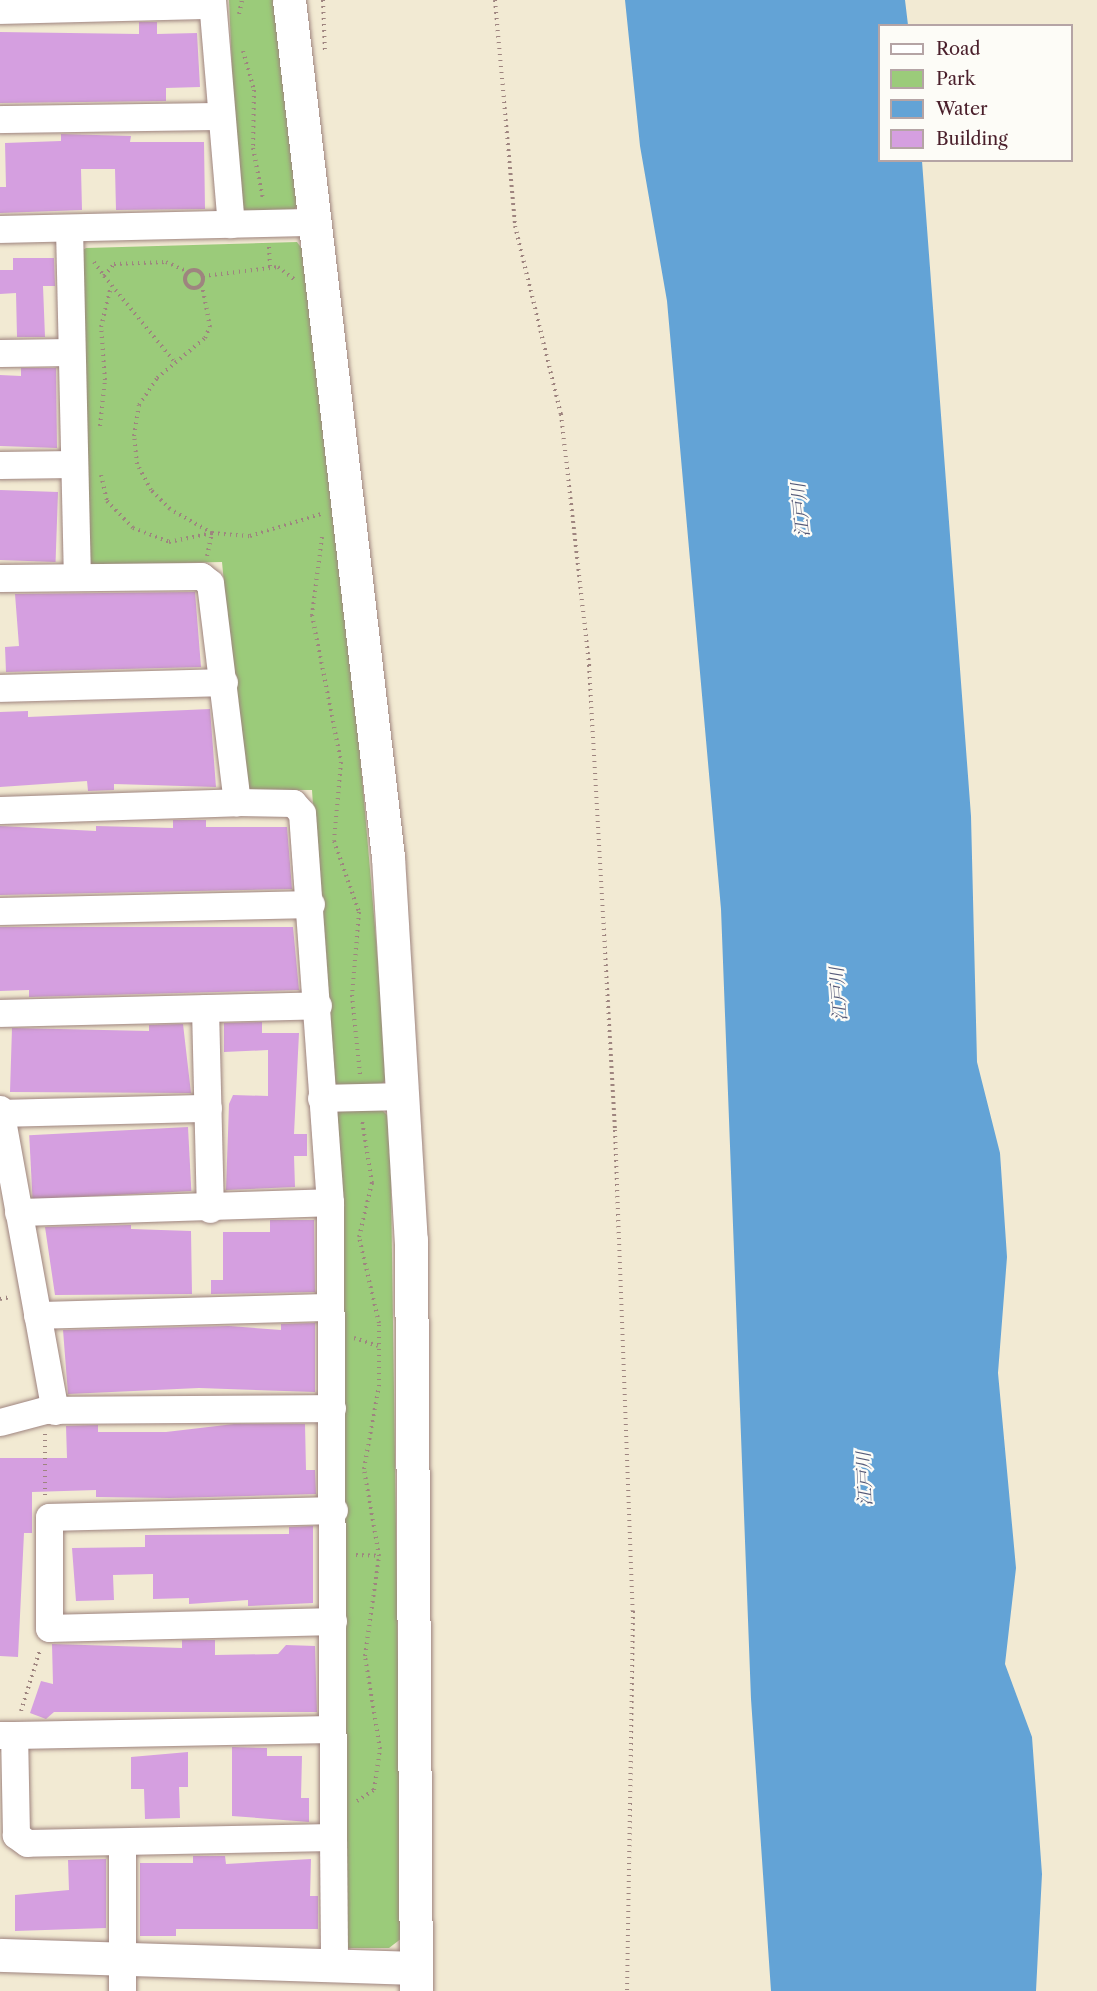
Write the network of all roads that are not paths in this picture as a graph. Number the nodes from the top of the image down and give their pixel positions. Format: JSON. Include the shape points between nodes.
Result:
{"nodes":[{"id":1,"x":289,"y":0,"type":"edge"},
{"id":2,"x":212,"y":3,"type":"edge"},
{"id":3,"x":0,"y":10,"type":"edge"},
{"id":4,"x":220,"y":116,"type":"junction"},
{"id":5,"x":0,"y":119,"type":"edge"},
{"id":6,"x":316,"y":222,"type":"junction"},
{"id":7,"x":231,"y":224,"type":"junction"},
{"id":8,"x":69,"y":228,"type":"junction"},
{"id":9,"x":0,"y":230,"type":"edge"},
{"id":10,"x":71,"y":352,"type":"junction"},
{"id":11,"x":0,"y":353,"type":"edge"},
{"id":12,"x":74,"y":464,"type":"junction"},
{"id":13,"x":0,"y":465,"type":"edge"},
{"id":14,"x":77,"y":576,"type":"junction"},
{"id":15,"x":0,"y":578,"type":"edge"},
{"id":16,"x":224,"y":682,"type":"junction"},
{"id":17,"x":0,"y":688,"type":"edge"},
{"id":18,"x":237,"y":802,"type":"junction"},
{"id":19,"x":0,"y":810,"type":"edge"},
{"id":20,"x":311,"y":904,"type":"junction"},
{"id":21,"x":0,"y":911,"type":"edge"},
{"id":22,"x":318,"y":1005,"type":"junction"},
{"id":23,"x":205,"y":1008,"type":"junction"},
{"id":24,"x":0,"y":1013,"type":"edge"},
{"id":25,"x":402,"y":1096,"type":"junction"},
{"id":26,"x":321,"y":1098,"type":"junction"},
{"id":27,"x":208,"y":1108,"type":"junction"},
{"id":28,"x":0,"y":1111,"type":"edge"},
{"id":29,"x":330,"y":1202,"type":"junction"},
{"id":30,"x":210,"y":1209,"type":"junction"},
{"id":31,"x":18,"y":1212,"type":"junction"},
{"id":32,"x":330,"y":1307,"type":"junction"},
{"id":33,"x":37,"y":1315,"type":"junction"},
{"id":34,"x":332,"y":1408,"type":"junction"},
{"id":35,"x":50,"y":1410,"type":"junction"},
{"id":36,"x":0,"y":1422,"type":"edge"},
{"id":37,"x":334,"y":1510,"type":"junction"},
{"id":38,"x":333,"y":1621,"type":"junction"},
{"id":39,"x":332,"y":1729,"type":"junction"},
{"id":40,"x":7,"y":1735,"type":"edge"},
{"id":41,"x":333,"y":1838,"type":"junction"},
{"id":42,"x":122,"y":1842,"type":"junction"},
{"id":43,"x":334,"y":1951,"type":"dead end"},
{"id":44,"x":0,"y":1955,"type":"edge"},
{"id":45,"x":122,"y":1957,"type":"junction"},
{"id":46,"x":416,"y":1980,"type":"edge"},
{"id":47,"x":122,"y":1991,"type":"edge"}],
"edges":[{"from":1,"to":6,"type":"street"},
{"from":2,"to":3,"type":"street"},
{"from":2,"to":4,"type":"street"},
{"from":4,"to":5,"type":"street"},
{"from":4,"to":7,"type":"street"},
{"from":6,"to":7,"type":"street","via":[[266,230]]},
{"from":6,"to":25,"type":"street","via":[[381,788]]},
{"from":7,"to":8,"type":"street"},
{"from":8,"to":9,"type":"street"},
{"from":8,"to":10,"type":"street"},
{"from":10,"to":11,"type":"street"},
{"from":10,"to":12,"type":"street"},
{"from":12,"to":13,"type":"street"},
{"from":12,"to":14,"type":"street"},
{"from":14,"to":15,"type":"street"},
{"from":14,"to":16,"type":"street","via":[[201,576],[210,583]]},
{"from":16,"to":17,"type":"street"},
{"from":16,"to":18,"type":"street"},
{"from":18,"to":19,"type":"street"},
{"from":18,"to":20,"type":"street","via":[[293,802],[302,813]]},
{"from":20,"to":21,"type":"street"},
{"from":20,"to":22,"type":"street"},
{"from":22,"to":23,"type":"street"},
{"from":22,"to":26,"type":"street"},
{"from":23,"to":24,"type":"street"},
{"from":23,"to":27,"type":"street"},
{"from":25,"to":26,"type":"street"},
{"from":25,"to":46,"type":"street","via":[[411,1240]]},
{"from":26,"to":29,"type":"street"},
{"from":27,"to":28,"type":"street"},
{"from":27,"to":30,"type":"street"},
{"from":28,"to":31,"type":"street"},
{"from":29,"to":30,"type":"street"},
{"from":29,"to":32,"type":"street"},
{"from":30,"to":31,"type":"street"},
{"from":31,"to":33,"type":"street"},
{"from":32,"to":33,"type":"street"},
{"from":32,"to":34,"type":"street"},
{"from":33,"to":35,"type":"street"},
{"from":34,"to":35,"type":"street"},
{"from":34,"to":37,"type":"street"},
{"from":35,"to":36,"type":"street"},
{"from":37,"to":38,"type":"street"},
{"from":37,"to":38,"type":"street","via":[[49,1517],[49,1628]]},
{"from":38,"to":39,"type":"street"},
{"from":39,"to":40,"type":"street"},
{"from":39,"to":41,"type":"street"},
{"from":40,"to":42,"type":"street","via":[[16,1835],[27,1843]]},
{"from":41,"to":42,"type":"street"},
{"from":41,"to":43,"type":"street"},
{"from":42,"to":45,"type":"street"},
{"from":44,"to":45,"type":"street"},
{"from":45,"to":46,"type":"street"},
{"from":45,"to":47,"type":"street"}]}
